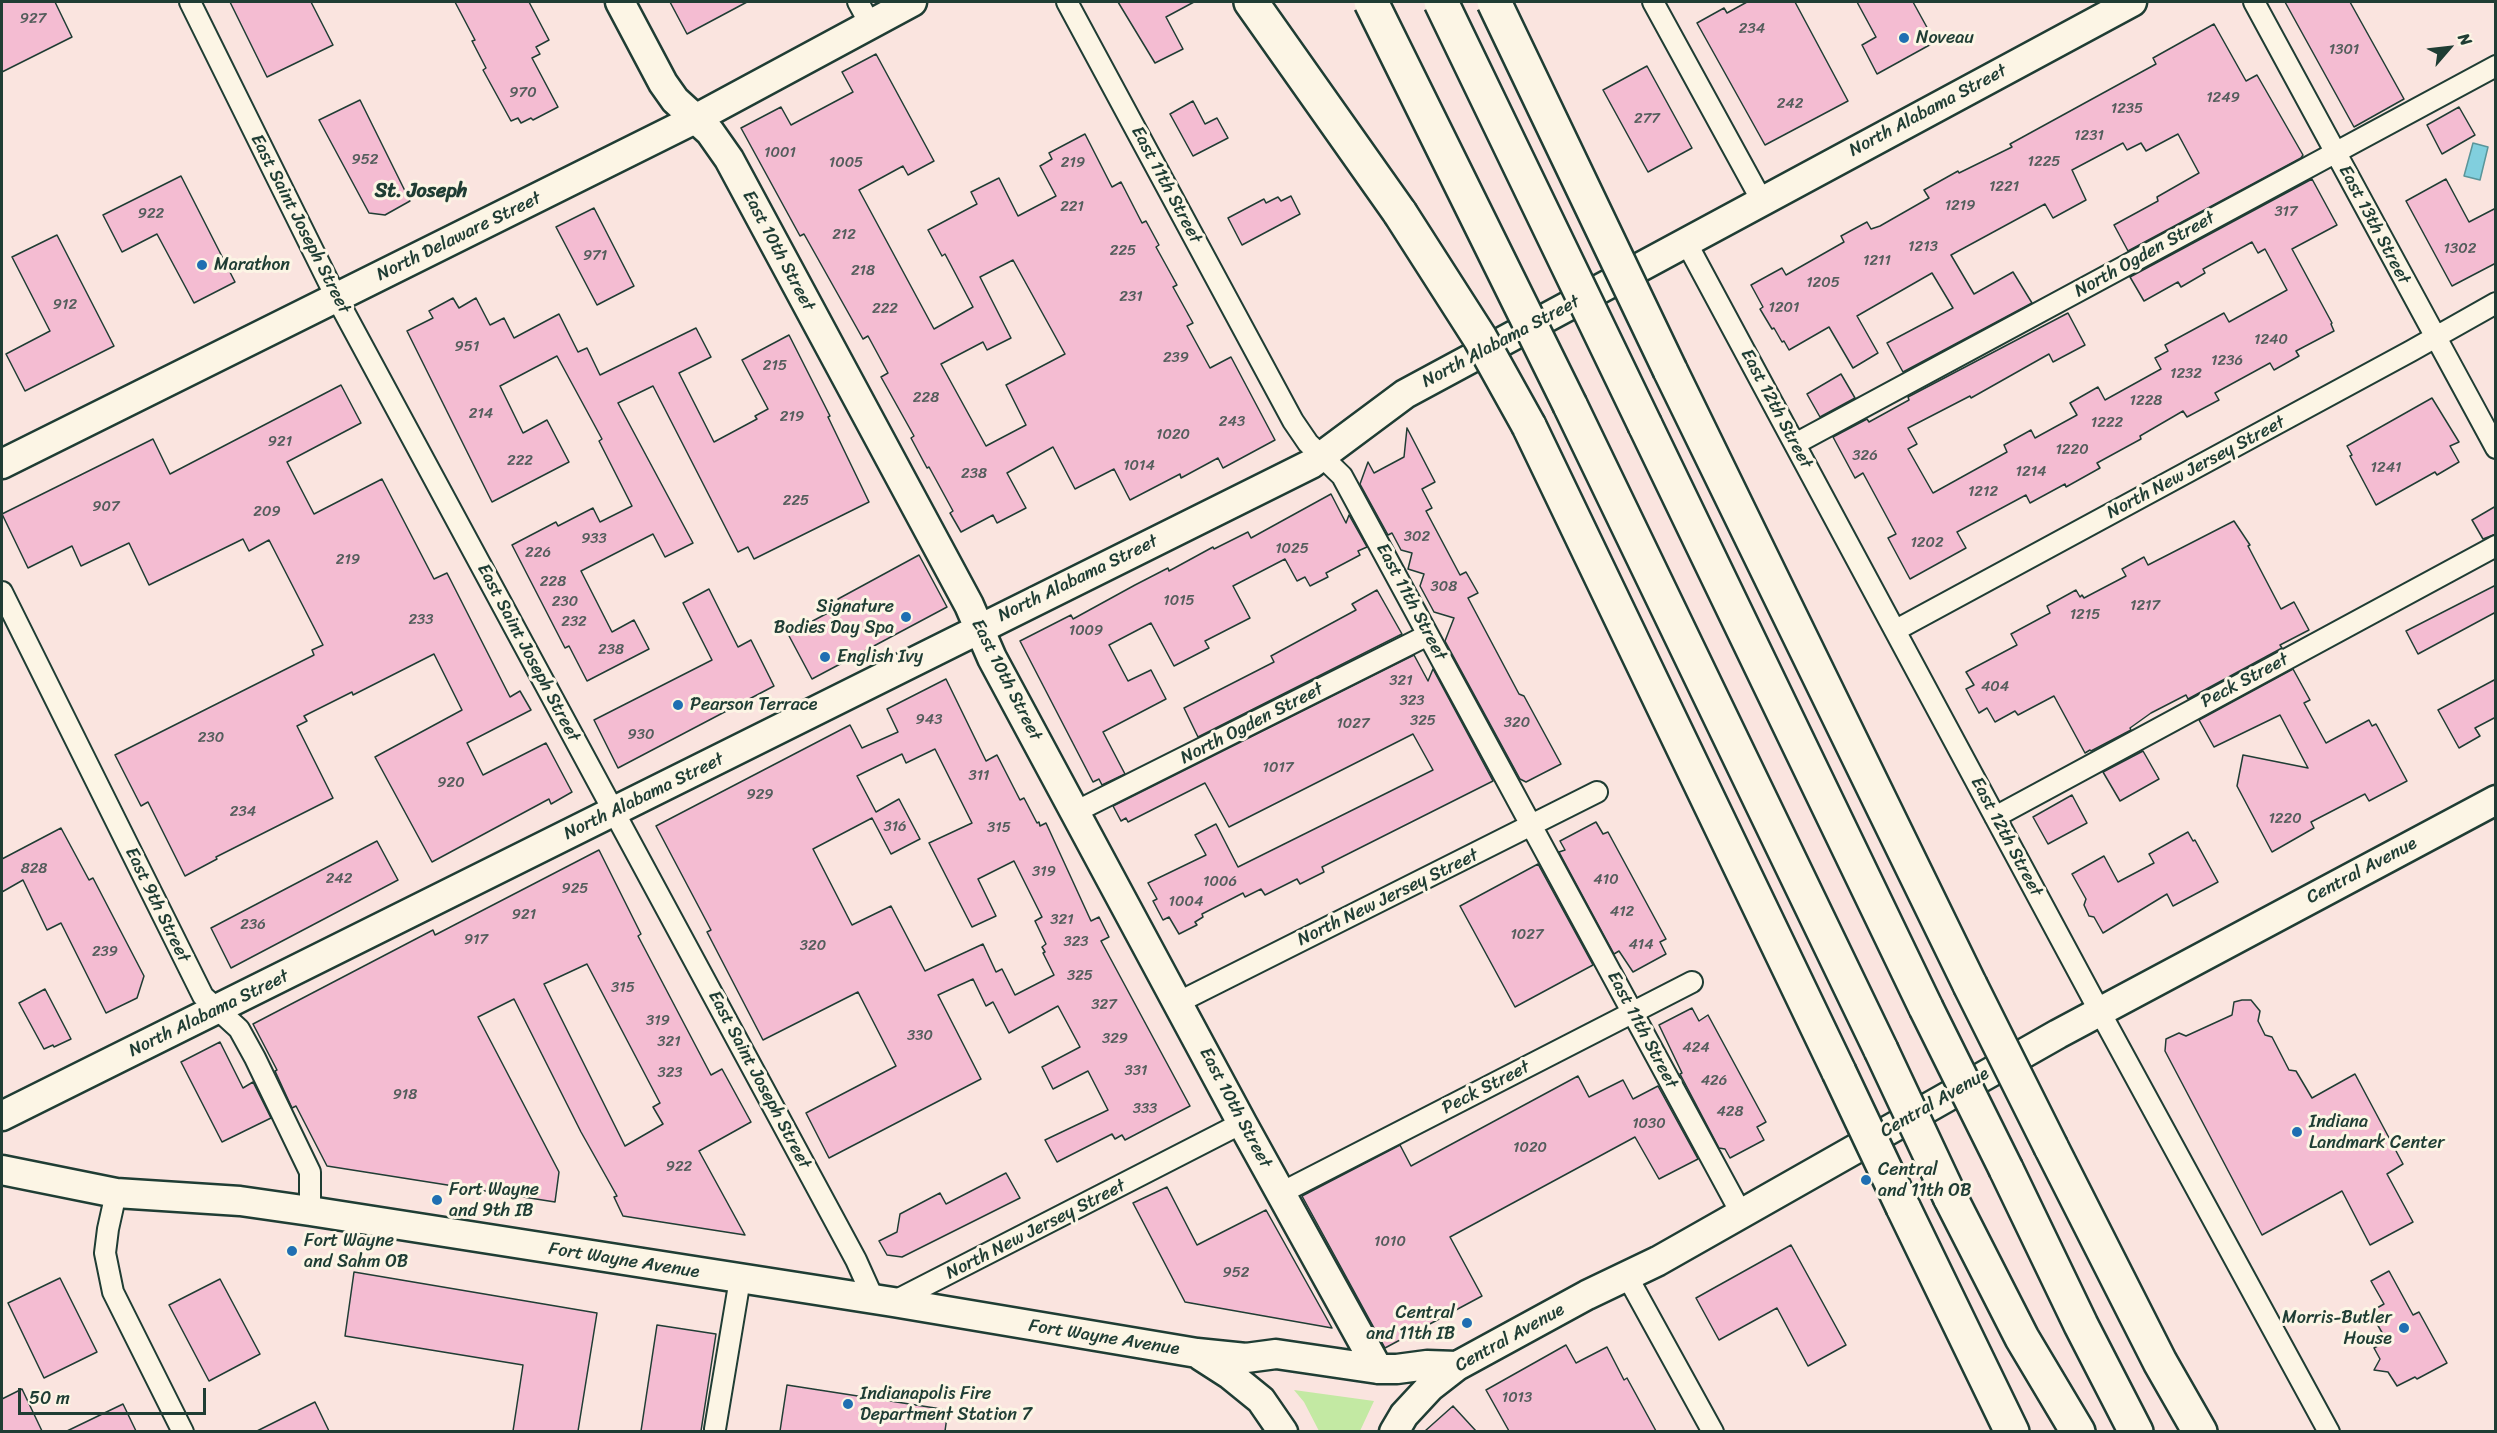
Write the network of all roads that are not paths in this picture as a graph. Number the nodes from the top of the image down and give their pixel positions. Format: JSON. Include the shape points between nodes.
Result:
{"nodes":[{"id":1,"x":190,"y":2,"type":"edge"},
{"id":2,"x":620,"y":2,"type":"edge"},
{"id":3,"x":912,"y":2,"type":"edge"},
{"id":4,"x":1067,"y":2,"type":"edge"},
{"id":5,"x":1251,"y":2,"type":"edge"},
{"id":6,"x":1371,"y":2,"type":"edge"},
{"id":7,"x":1440,"y":2,"type":"edge"},
{"id":8,"x":1494,"y":2,"type":"edge"},
{"id":9,"x":1653,"y":2,"type":"edge"},
{"id":10,"x":2132,"y":2,"type":"edge"},
{"id":11,"x":2254,"y":2,"type":"edge"},
{"id":12,"x":864,"y":13,"type":"edge"},
{"id":13,"x":2496,"y":66,"type":"edge"},
{"id":14,"x":695,"y":119,"type":"junction"},
{"id":15,"x":2335,"y":152,"type":"junction"},
{"id":16,"x":1762,"y":201,"type":"junction"},
{"id":17,"x":1686,"y":242,"type":"junction"},
{"id":18,"x":336,"y":297,"type":"junction"},
{"id":19,"x":2496,"y":303,"type":"edge"},
{"id":20,"x":2435,"y":337,"type":"junction"},
{"id":21,"x":1795,"y":444,"type":"junction"},
{"id":22,"x":2496,"y":448,"type":"edge"},
{"id":23,"x":1323,"y":456,"type":"junction"},
{"id":24,"x":2,"y":464,"type":"edge"},
{"id":25,"x":2496,"y":546,"type":"edge"},
{"id":26,"x":2,"y":592,"type":"edge"},
{"id":27,"x":979,"y":628,"type":"junction"},
{"id":28,"x":1896,"y":630,"type":"junction"},
{"id":29,"x":1428,"y":635,"type":"junction"},
{"id":30,"x":1597,"y":792,"type":"dead end"},
{"id":31,"x":2496,"y":800,"type":"edge"},
{"id":32,"x":614,"y":812,"type":"junction"},
{"id":33,"x":1075,"y":812,"type":"junction"},
{"id":34,"x":1995,"y":817,"type":"junction"},
{"id":35,"x":1532,"y":826,"type":"junction"},
{"id":36,"x":1692,"y":982,"type":"dead end"},
{"id":37,"x":1178,"y":1003,"type":"junction"},
{"id":38,"x":218,"y":1010,"type":"junction"},
{"id":39,"x":2100,"y":1012,"type":"junction"},
{"id":40,"x":1633,"y":1013,"type":"junction"},
{"id":41,"x":2,"y":1116,"type":"edge"},
{"id":42,"x":1242,"y":1123,"type":"junction"},
{"id":43,"x":2,"y":1170,"type":"edge"},
{"id":44,"x":116,"y":1193,"type":"junction"},
{"id":45,"x":1281,"y":1193,"type":"junction"},
{"id":46,"x":310,"y":1211,"type":"junction"},
{"id":47,"x":1741,"y":1213,"type":"junction"},
{"id":48,"x":1627,"y":1276,"type":"junction"},
{"id":49,"x":740,"y":1279,"type":"junction"},
{"id":50,"x":884,"y":1301,"type":"junction"},
{"id":51,"x":2022,"y":1338,"type":"junction"},
{"id":52,"x":1197,"y":1353,"type":"junction"},
{"id":53,"x":1246,"y":1358,"type":"junction"},
{"id":54,"x":1458,"y":1366,"type":"junction"},
{"id":55,"x":1378,"y":1369,"type":"junction"},
{"id":56,"x":715,"y":1429,"type":"dead end"},
{"id":57,"x":183,"y":1431,"type":"edge"},
{"id":58,"x":1283,"y":1431,"type":"edge"},
{"id":59,"x":1394,"y":1431,"type":"edge"},
{"id":60,"x":1713,"y":1431,"type":"edge"},
{"id":61,"x":2012,"y":1431,"type":"edge"},
{"id":62,"x":2061,"y":1431,"type":"edge"},
{"id":63,"x":2078,"y":1431,"type":"edge"},
{"id":64,"x":2136,"y":1431,"type":"edge"},
{"id":65,"x":2200,"y":1431,"type":"edge"},
{"id":66,"x":2329,"y":1431,"type":"edge"}],
"edges":[{"from":1,"to":18,"type":"street","name":"East Saint Joseph Street"},
{"from":2,"to":14,"type":"main road","name":"East 10th Street","via":[[663,83]]},
{"from":3,"to":12,"type":"main road","name":"North Delaware Street"},
{"from":4,"to":23,"type":"street","name":"East 11th Street","via":[[1293,421]]},
{"from":5,"to":61,"type":"highway","bridge":true,"via":[[1400,213],[1476,330],[1529,426]]},
{"from":6,"to":51,"type":"highway","bridge":true},
{"from":7,"to":64,"type":"highway","bridge":true,"via":[[2080,1325]]},
{"from":8,"to":65,"type":"highway","bridge":true,"via":[[1970,986],[2160,1362]]},
{"from":9,"to":16,"type":"street"},
{"from":10,"to":16,"type":"main road","name":"North Alabama Street"},
{"from":11,"to":15,"type":"street","name":"East 13th Street"},
{"from":12,"to":14,"type":"main road","name":"North Delaware Street"},
{"from":13,"to":15,"type":"street","name":"North Ogden Street"},
{"from":14,"to":18,"type":"main road","name":"North Delaware Street"},
{"from":14,"to":27,"type":"main road","name":"East 10th Street","via":[[710,132],[729,159]]},
{"from":15,"to":20,"type":"street","name":"East 13th Street"},
{"from":15,"to":21,"type":"street","name":"North Ogden Street"},
{"from":16,"to":17,"type":"main road","name":"North Alabama Street"},
{"from":17,"to":21,"type":"street","name":"East 12th Street"},
{"from":17,"to":23,"type":"main road","name":"North Alabama Street","via":[[1405,394]]},
{"from":18,"to":24,"type":"main road","name":"North Delaware Street"},
{"from":18,"to":32,"type":"street","name":"East Saint Joseph Street"},
{"from":19,"to":20,"type":"street","name":"North New Jersey Street"},
{"from":20,"to":22,"type":"street","name":"East 13th Street"},
{"from":20,"to":28,"type":"street","name":"North New Jersey Street"},
{"from":21,"to":28,"type":"street","name":"East 12th Street"},
{"from":23,"to":27,"type":"main road","name":"North Alabama Street"},
{"from":23,"to":29,"type":"street","name":"East 11th Street","via":[[1342,476]]},
{"from":25,"to":34,"type":"street","name":"Peck Street"},
{"from":26,"to":38,"type":"street","name":"East 9th Street","via":[[198,987]]},
{"from":27,"to":32,"type":"main road","name":"North Alabama Street"},
{"from":27,"to":33,"type":"main road","name":"East 10th Street"},
{"from":28,"to":34,"type":"street","name":"East 12th Street"},
{"from":29,"to":33,"type":"street","name":"North Ogden Street"},
{"from":29,"to":35,"type":"street","name":"East 11th Street"},
{"from":30,"to":35,"type":"street","name":"North New Jersey Street"},
{"from":31,"to":39,"type":"main road","name":"Central Avenue"},
{"from":32,"to":38,"type":"main road","name":"North Alabama Street"},
{"from":32,"to":50,"type":"street","name":"East Saint Joseph Street","via":[[856,1260]]},
{"from":33,"to":37,"type":"main road","name":"East 10th Street"},
{"from":34,"to":39,"type":"street","name":"East 12th Street"},
{"from":35,"to":37,"type":"street","name":"North New Jersey Street"},
{"from":35,"to":40,"type":"street","name":"East 11th Street"},
{"from":36,"to":40,"type":"street","name":"Peck Street"},
{"from":37,"to":42,"type":"main road","name":"East 10th Street"},
{"from":38,"to":41,"type":"main road","name":"North Alabama Street"},
{"from":38,"to":46,"type":"street","name":"East 9th Street","via":[[239,1029],[310,1172]]},
{"from":39,"to":47,"type":"main road","name":"Central Avenue"},
{"from":39,"to":66,"type":"street","name":"East 12th Street"},
{"from":40,"to":45,"type":"street","name":"Peck Street"},
{"from":40,"to":47,"type":"street","name":"East 11th Street"},
{"from":42,"to":45,"type":"main road","name":"East 10th Street"},
{"from":42,"to":50,"type":"street","name":"North New Jersey Street"},
{"from":43,"to":44,"type":"main road","name":"Fort Wayne Avenue"},
{"from":44,"to":46,"type":"main road","name":"Fort Wayne Avenue","via":[[240,1201]]},
{"from":44,"to":57,"type":"street","via":[[105,1253],[113,1292]]},
{"from":45,"to":55,"type":"main road","name":"East 10th Street"},
{"from":46,"to":49,"type":"main road","name":"Fort Wayne Avenue"},
{"from":47,"to":48,"type":"main road","name":"Central Avenue"},
{"from":48,"to":54,"type":"main road","name":"Central Avenue"},
{"from":48,"to":60,"type":"street"},
{"from":49,"to":50,"type":"main road","name":"Fort Wayne Avenue"},
{"from":49,"to":56,"type":"street"},
{"from":50,"to":52,"type":"main road","name":"Fort Wayne Avenue"},
{"from":51,"to":62,"type":"highway"},
{"from":51,"to":63,"type":"highway"},
{"from":52,"to":53,"type":"main road","name":"Fort Wayne Avenue"},
{"from":52,"to":58,"type":"main road","via":[[1261,1400]]},
{"from":53,"to":54,"type":"main road","name":"Fort Wayne Avenue","via":[[1268,1370],[1383,1389],[1425,1382]]},
{"from":53,"to":55,"type":"main road","name":"Fort Wayne Avenue","via":[[1276,1354]]},
{"from":54,"to":55,"type":"main road","name":"Fort Wayne Avenue"},
{"from":54,"to":59,"type":"main road","name":"Central Avenue","via":[[1430,1387]]}]}
